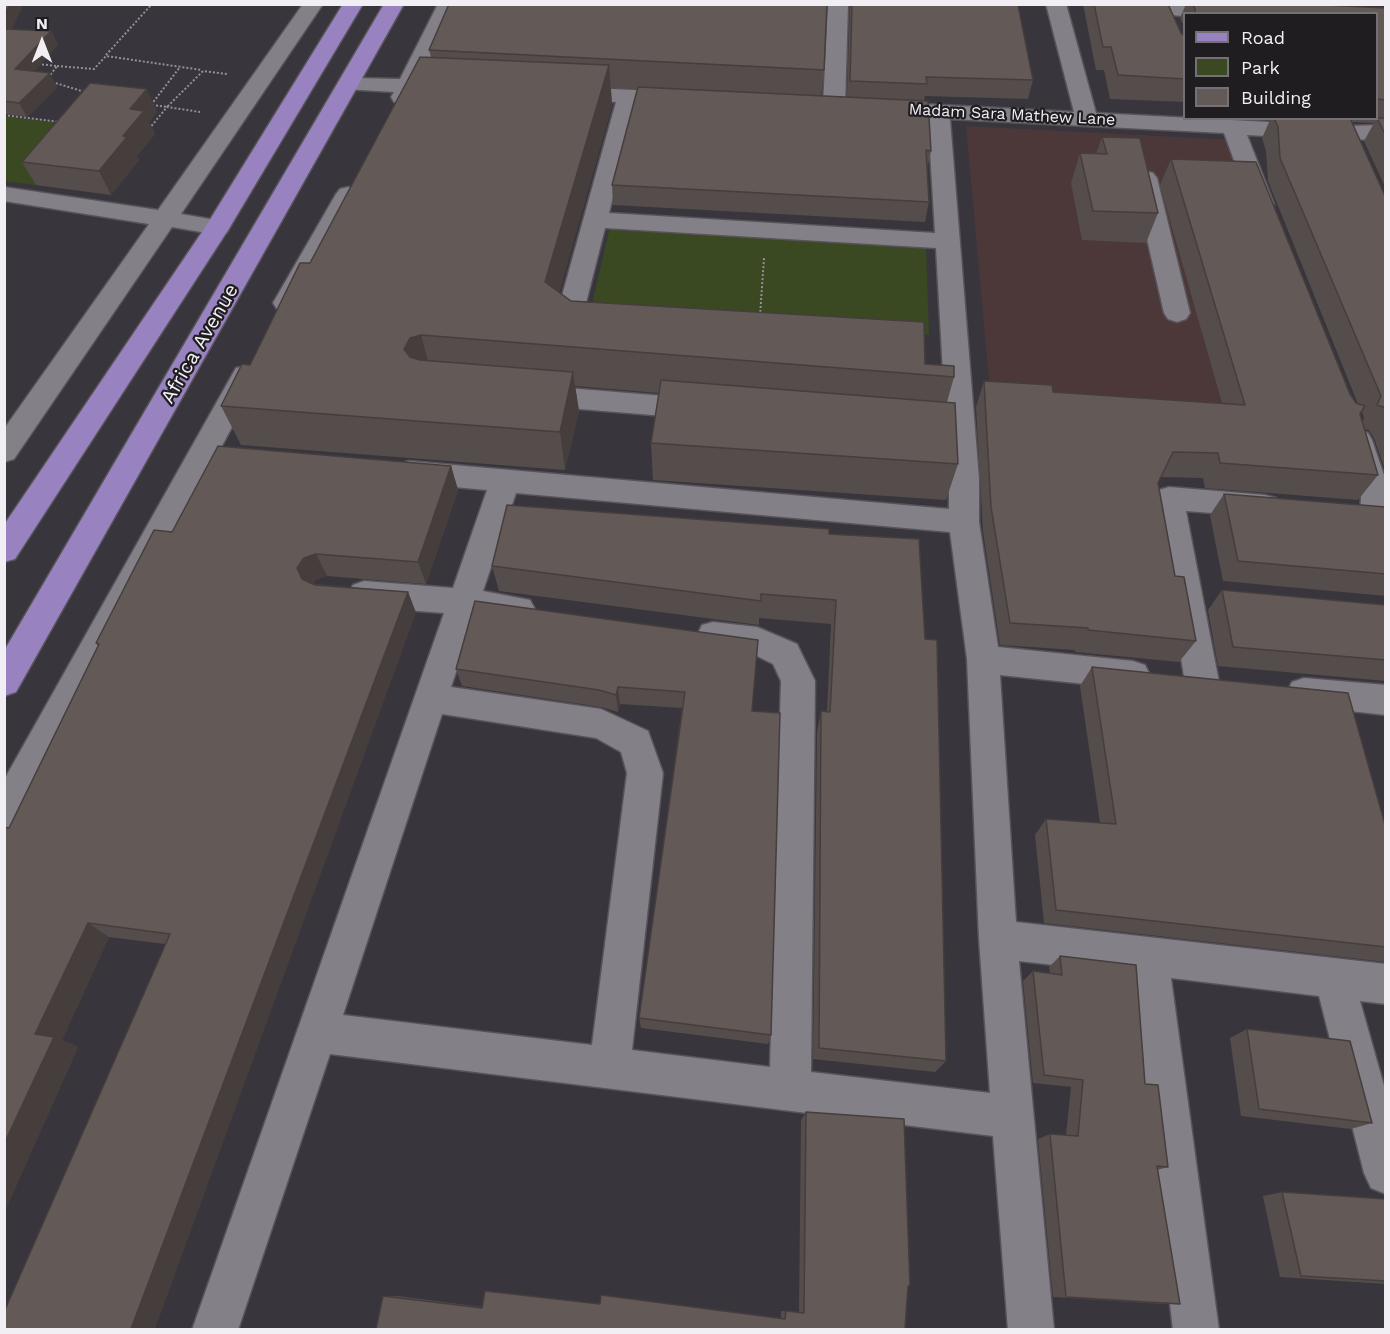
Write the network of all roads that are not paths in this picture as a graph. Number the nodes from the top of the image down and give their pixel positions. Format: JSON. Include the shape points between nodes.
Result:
{"nodes":[{"id":1,"x":313,"y":4,"type":"edge"},
{"id":2,"x":353,"y":4,"type":"edge"},
{"id":3,"x":394,"y":4,"type":"edge"},
{"id":4,"x":448,"y":4,"type":"edge"},
{"id":5,"x":838,"y":4,"type":"edge"},
{"id":6,"x":1056,"y":4,"type":"edge"},
{"id":7,"x":1100,"y":4,"type":"edge"},
{"id":8,"x":1165,"y":10,"type":"junction"},
{"id":9,"x":1202,"y":12,"type":"edge"},
{"id":10,"x":1174,"y":32,"type":"edge"},
{"id":11,"x":351,"y":84,"type":"junction"},
{"id":12,"x":409,"y":86,"type":"junction"},
{"id":13,"x":467,"y":88,"type":"edge"},
{"id":14,"x":547,"y":92,"type":"edge"},
{"id":15,"x":628,"y":96,"type":"junction"},
{"id":16,"x":697,"y":99,"type":"edge"},
{"id":17,"x":812,"y":105,"type":"edge"},
{"id":18,"x":834,"y":106,"type":"junction"},
{"id":19,"x":939,"y":112,"type":"junction"},
{"id":20,"x":392,"y":116,"type":"edge"},
{"id":21,"x":1088,"y":119,"type":"junction"},
{"id":22,"x":1131,"y":121,"type":"junction"},
{"id":23,"x":1233,"y":127,"type":"junction"},
{"id":24,"x":1386,"y":132,"type":"edge"},
{"id":25,"x":1346,"y":133,"type":"junction"},
{"id":26,"x":1357,"y":159,"type":"edge"},
{"id":27,"x":363,"y":167,"type":"edge"},
{"id":28,"x":4,"y":194,"type":"edge"},
{"id":29,"x":166,"y":220,"type":"junction"},
{"id":30,"x":595,"y":220,"type":"junction"},
{"id":31,"x":1269,"y":221,"type":"edge"},
{"id":32,"x":218,"y":227,"type":"junction"},
{"id":33,"x":948,"y":241,"type":"junction"},
{"id":34,"x":1177,"y":313,"type":"dead end"},
{"id":35,"x":276,"y":321,"type":"edge"},
{"id":36,"x":631,"y":324,"type":"edge"},
{"id":37,"x":259,"y":351,"type":"edge"},
{"id":38,"x":502,"y":393,"type":"edge"},
{"id":39,"x":725,"y":411,"type":"edge"},
{"id":40,"x":1358,"y":439,"type":"edge"},
{"id":41,"x":4,"y":452,"type":"edge"},
{"id":42,"x":201,"y":454,"type":"junction"},
{"id":43,"x":236,"y":457,"type":"edge"},
{"id":44,"x":388,"y":470,"type":"edge"},
{"id":45,"x":505,"y":481,"type":"junction"},
{"id":46,"x":1295,"y":508,"type":"edge"},
{"id":47,"x":1371,"y":515,"type":"edge"},
{"id":48,"x":964,"y":522,"type":"junction"},
{"id":49,"x":4,"y":550,"type":"edge"},
{"id":50,"x":339,"y":591,"type":"edge"},
{"id":51,"x":1186,"y":593,"type":"junction"},
{"id":52,"x":1221,"y":596,"type":"edge"},
{"id":53,"x":465,"y":602,"type":"junction"},
{"id":54,"x":551,"y":613,"type":"edge"},
{"id":55,"x":677,"y":630,"type":"edge"},
{"id":56,"x":983,"y":659,"type":"junction"},
{"id":57,"x":4,"y":682,"type":"edge"},
{"id":58,"x":1202,"y":682,"type":"junction"},
{"id":59,"x":1237,"y":685,"type":"edge"},
{"id":60,"x":1271,"y":689,"type":"edge"},
{"id":61,"x":431,"y":698,"type":"junction"},
{"id":62,"x":1386,"y":700,"type":"edge"},
{"id":63,"x":4,"y":815,"type":"edge"},
{"id":64,"x":998,"y":939,"type":"junction"},
{"id":65,"x":1149,"y":957,"type":"junction"},
{"id":66,"x":1334,"y":978,"type":"junction"},
{"id":67,"x":1386,"y":984,"type":"edge"},
{"id":68,"x":317,"y":1032,"type":"junction"},
{"id":69,"x":610,"y":1068,"type":"junction"},
{"id":70,"x":790,"y":1089,"type":"junction"},
{"id":71,"x":1014,"y":1117,"type":"junction"},
{"id":72,"x":1386,"y":1173,"type":"edge"},
{"id":73,"x":215,"y":1329,"type":"edge"},
{"id":74,"x":1030,"y":1329,"type":"edge"},
{"id":75,"x":1196,"y":1329,"type":"edge"}],
"edges":[{"from":1,"to":29,"type":"street"},
{"from":2,"to":32,"type":"main road"},
{"from":3,"to":11,"type":"main road","name":"Africa Avenue"},
{"from":4,"to":12,"type":"street"},
{"from":5,"to":18,"type":"street"},
{"from":6,"to":21,"type":"street"},
{"from":7,"to":8,"type":"street"},
{"from":8,"to":9,"type":"street"},
{"from":8,"to":10,"type":"street"},
{"from":11,"to":12,"type":"street"},
{"from":11,"to":57,"type":"main road","name":"Africa Avenue"},
{"from":12,"to":13,"type":"street"},
{"from":12,"to":20,"type":"street"},
{"from":14,"to":15,"type":"street"},
{"from":15,"to":16,"type":"street"},
{"from":15,"to":30,"type":"street"},
{"from":17,"to":18,"type":"street","name":"Madam Sara Mathew Lane"},
{"from":18,"to":19,"type":"street","name":"Madam Sara Mathew Lane"},
{"from":19,"to":21,"type":"street","name":"Madam Sara Mathew Lane"},
{"from":19,"to":33,"type":"street"},
{"from":21,"to":22,"type":"street","name":"Madam Sara Mathew Lane"},
{"from":22,"to":23,"type":"street","name":"Madam Sara Mathew Lane"},
{"from":22,"to":34,"type":"street"},
{"from":23,"to":25,"type":"street","name":"Madam Sara Mathew Lane"},
{"from":23,"to":31,"type":"street"},
{"from":24,"to":25,"type":"street","name":"Madam Sara Mathew Lane"},
{"from":25,"to":26,"type":"street"},
{"from":27,"to":35,"type":"street"},
{"from":28,"to":29,"type":"street"},
{"from":29,"to":32,"type":"street"},
{"from":29,"to":41,"type":"street"},
{"from":30,"to":33,"type":"street"},
{"from":30,"to":36,"type":"street","via":[[573,303],[586,319]]},
{"from":32,"to":49,"type":"main road"},
{"from":33,"to":48,"type":"street","via":[[944,347],[948,428]]},
{"from":37,"to":42,"type":"street"},
{"from":38,"to":39,"type":"street"},
{"from":40,"to":47,"type":"street","via":[[1376,497]]},
{"from":42,"to":43,"type":"street"},
{"from":42,"to":63,"type":"street"},
{"from":44,"to":45,"type":"street"},
{"from":45,"to":48,"type":"street"},
{"from":45,"to":53,"type":"street"},
{"from":46,"to":51,"type":"street","via":[[1169,498]]},
{"from":48,"to":56,"type":"street"},
{"from":50,"to":53,"type":"street"},
{"from":51,"to":52,"type":"street"},
{"from":51,"to":58,"type":"street"},
{"from":53,"to":54,"type":"street"},
{"from":53,"to":61,"type":"street"},
{"from":55,"to":70,"type":"street","via":[[757,641],[785,654],[798,681]]},
{"from":56,"to":58,"type":"street"},
{"from":56,"to":64,"type":"street"},
{"from":58,"to":59,"type":"street"},
{"from":60,"to":62,"type":"street"},
{"from":61,"to":68,"type":"street"},
{"from":61,"to":69,"type":"street","via":[[602,724],[636,742],[645,773]]},
{"from":64,"to":65,"type":"street"},
{"from":64,"to":71,"type":"street"},
{"from":65,"to":66,"type":"street"},
{"from":65,"to":75,"type":"street"},
{"from":66,"to":67,"type":"street"},
{"from":66,"to":72,"type":"street"},
{"from":68,"to":69,"type":"street"},
{"from":68,"to":73,"type":"street"},
{"from":69,"to":70,"type":"street"},
{"from":70,"to":71,"type":"street"},
{"from":71,"to":74,"type":"street"}]}
